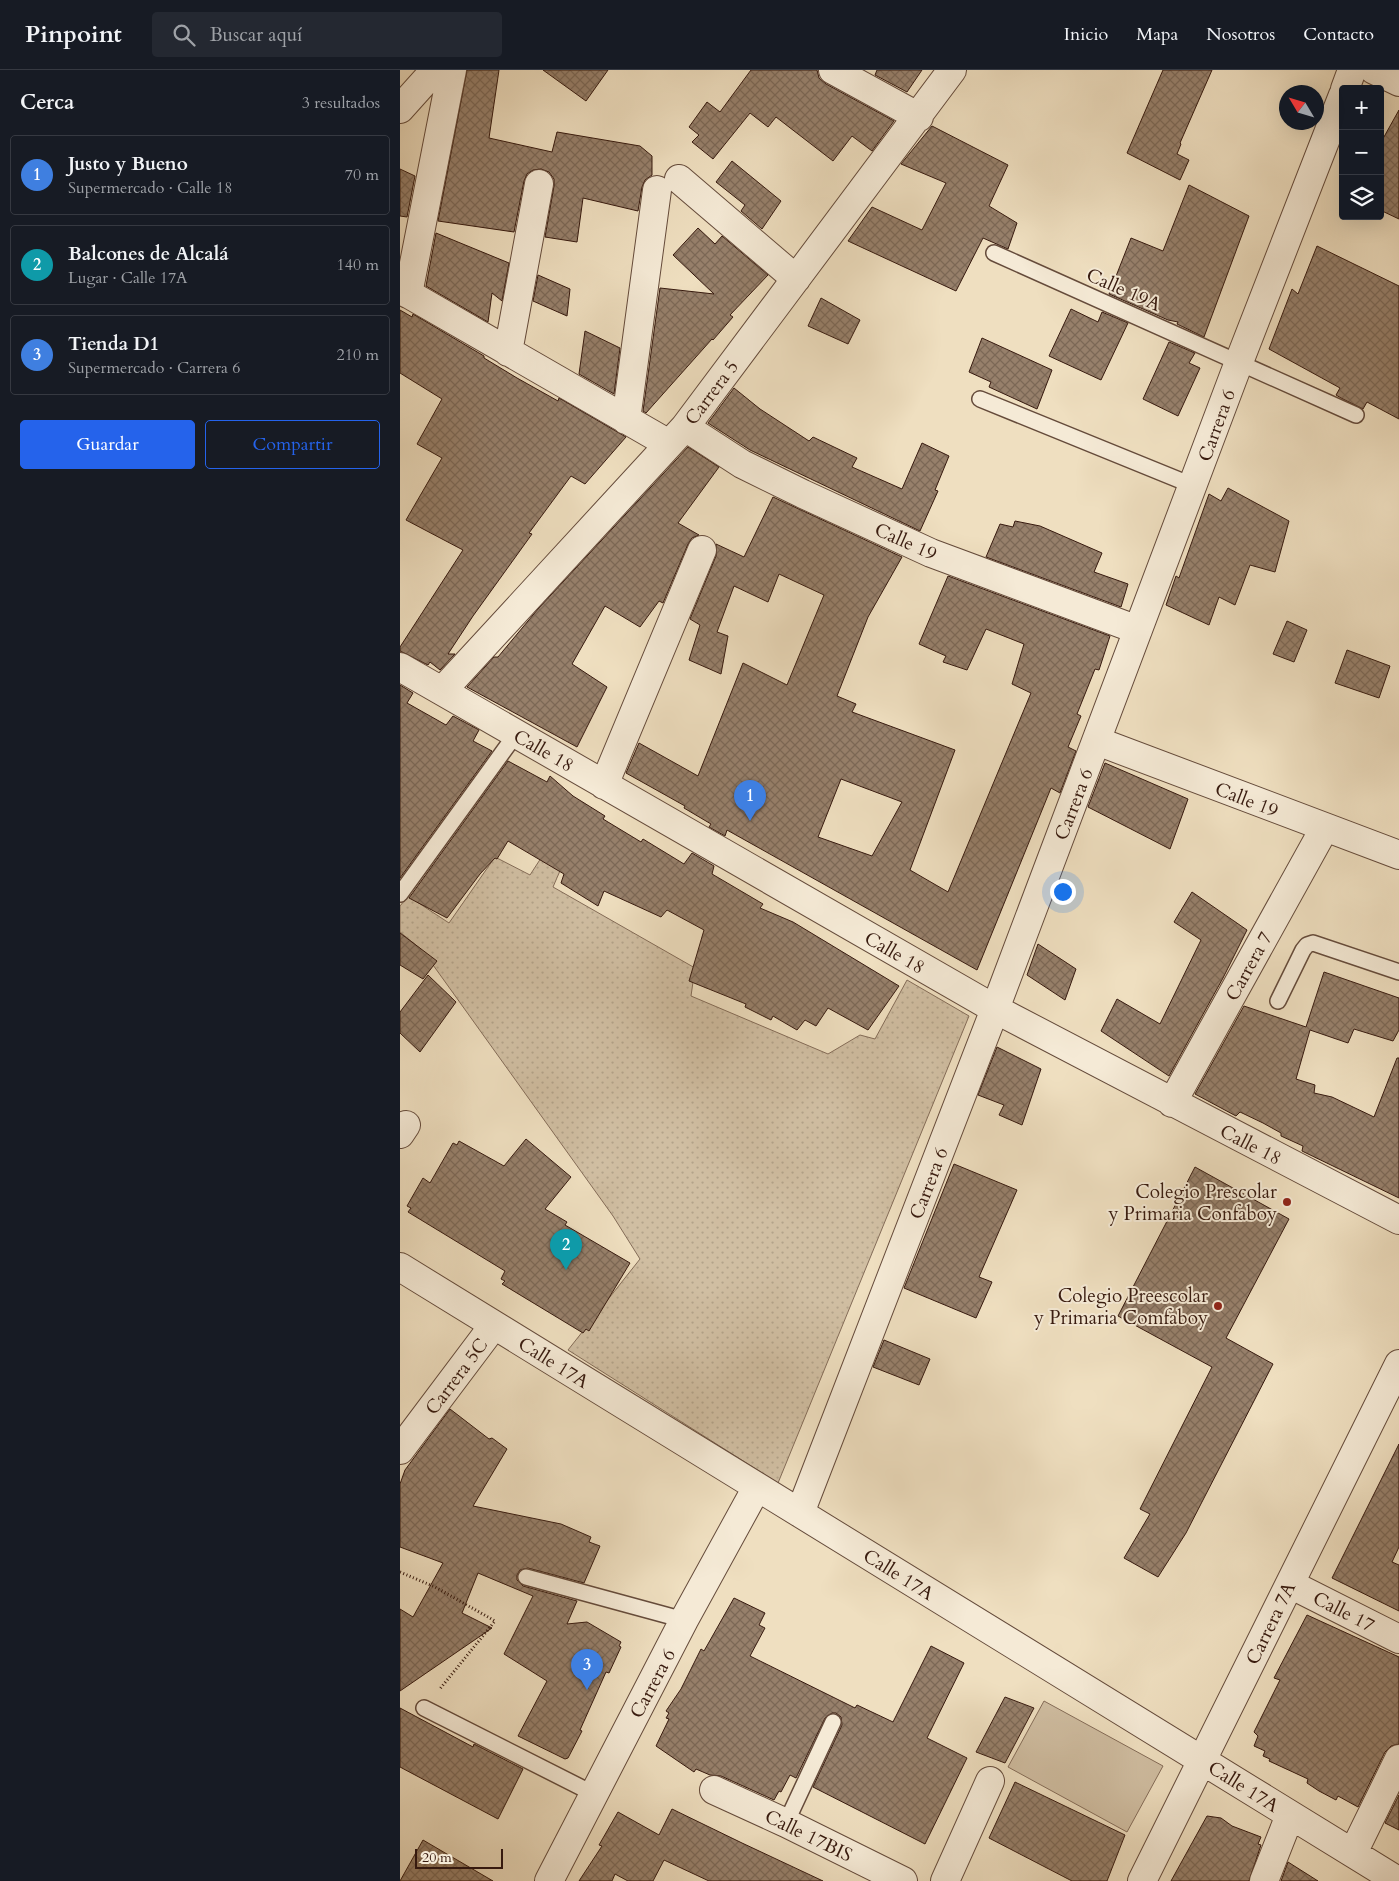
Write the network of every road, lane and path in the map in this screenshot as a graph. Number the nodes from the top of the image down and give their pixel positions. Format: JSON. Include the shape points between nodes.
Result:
{"nodes":[{"id":1,"x":435,"y":70,"type":"edge"},
{"id":2,"x":452,"y":70,"type":"edge"},
{"id":3,"x":833,"y":70,"type":"edge"},
{"id":4,"x":952,"y":70,"type":"edge"},
{"id":5,"x":1352,"y":70,"type":"edge"},
{"id":6,"x":1374,"y":70,"type":"edge"},
{"id":7,"x":1399,"y":82,"type":"edge"},
{"id":8,"x":1346,"y":85,"type":"edge"},
{"id":9,"x":1339,"y":105,"type":"edge"},
{"id":10,"x":400,"y":109,"type":"edge"},
{"id":11,"x":919,"y":117,"type":"junction"},
{"id":12,"x":539,"y":184,"type":"dead end"},
{"id":13,"x":994,"y":253,"type":"dead end"},
{"id":14,"x":796,"y":279,"type":"junction"},
{"id":15,"x":404,"y":291,"type":"edge"},
{"id":16,"x":508,"y":352,"type":"junction"},
{"id":17,"x":1238,"y":362,"type":"junction"},
{"id":18,"x":980,"y":398,"type":"dead end"},
{"id":19,"x":1356,"y":415,"type":"dead end"},
{"id":20,"x":626,"y":420,"type":"junction"},
{"id":21,"x":677,"y":435,"type":"junction"},
{"id":22,"x":1194,"y":486,"type":"junction"},
{"id":23,"x":702,"y":550,"type":"dead end"},
{"id":24,"x":1138,"y":630,"type":"junction"},
{"id":25,"x":400,"y":667,"type":"edge"},
{"id":26,"x":442,"y":692,"type":"junction"},
{"id":27,"x":516,"y":734,"type":"junction"},
{"id":28,"x":1097,"y":742,"type":"junction"},
{"id":29,"x":604,"y":785,"type":"junction"},
{"id":30,"x":1324,"y":829,"type":"junction"},
{"id":31,"x":1399,"y":855,"type":"edge"},
{"id":32,"x":400,"y":894,"type":"edge"},
{"id":33,"x":1399,"y":972,"type":"edge"},
{"id":34,"x":1278,"y":1001,"type":"dead end"},
{"id":35,"x":995,"y":1009,"type":"junction"},
{"id":36,"x":1172,"y":1103,"type":"junction"},
{"id":37,"x":1399,"y":1220,"type":"edge"},
{"id":38,"x":400,"y":1267,"type":"edge"},
{"id":39,"x":494,"y":1325,"type":"junction"},
{"id":40,"x":1399,"y":1364,"type":"edge"},
{"id":41,"x":400,"y":1450,"type":"edge"},
{"id":42,"x":758,"y":1487,"type":"junction"},
{"id":43,"x":800,"y":1513,"type":"junction"},
{"id":44,"x":400,"y":1572,"type":"edge"},
{"id":45,"x":526,"y":1577,"type":"dead end"},
{"id":46,"x":1290,"y":1584,"type":"junction"},
{"id":47,"x":684,"y":1620,"type":"junction"},
{"id":48,"x":1399,"y":1638,"type":"edge"},
{"id":49,"x":424,"y":1708,"type":"joint"},
{"id":50,"x":833,"y":1722,"type":"dead end"},
{"id":51,"x":1399,"y":1759,"type":"edge"},
{"id":52,"x":1202,"y":1761,"type":"junction"},
{"id":53,"x":990,"y":1781,"type":"dead end"},
{"id":54,"x":714,"y":1790,"type":"dead end"},
{"id":55,"x":594,"y":1794,"type":"junction"},
{"id":56,"x":1290,"y":1815,"type":"junction"},
{"id":57,"x":786,"y":1823,"type":"junction"},
{"id":58,"x":1353,"y":1854,"type":"junction"},
{"id":59,"x":549,"y":1881,"type":"edge"},
{"id":60,"x":903,"y":1881,"type":"edge"},
{"id":61,"x":945,"y":1881,"type":"edge"},
{"id":62,"x":1142,"y":1881,"type":"edge"},
{"id":63,"x":1264,"y":1881,"type":"edge"},
{"id":64,"x":1398,"y":1881,"type":"edge"}],
"edges":[{"from":1,"to":10,"type":"street"},
{"from":2,"to":15,"type":"street"},
{"from":3,"to":11,"type":"street"},
{"from":4,"to":11,"type":"street","name":"Carrera 5"},
{"from":5,"to":8,"type":"street"},
{"from":6,"to":7,"type":"street"},
{"from":9,"to":17,"type":"street","name":"Carrera 6"},
{"from":11,"to":14,"type":"street","name":"Carrera 5"},
{"from":12,"to":16,"type":"street"},
{"from":13,"to":17,"type":"lane","name":"Calle 19A"},
{"from":14,"to":20,"type":"street","via":[[668,185]]},
{"from":14,"to":21,"type":"street","name":"Carrera 5"},
{"from":15,"to":16,"type":"street","name":"Calle 19"},
{"from":16,"to":20,"type":"street","name":"Calle 19"},
{"from":17,"to":19,"type":"lane","name":"Calle 19A"},
{"from":17,"to":22,"type":"street","name":"Carrera 6"},
{"from":18,"to":22,"type":"lane"},
{"from":20,"to":21,"type":"street","name":"Calle 19"},
{"from":21,"to":24,"type":"street","name":"Calle 19","via":[[931,553]]},
{"from":21,"to":26,"type":"street","name":"Carrera 5"},
{"from":22,"to":24,"type":"street","name":"Carrera 6"},
{"from":23,"to":29,"type":"street"},
{"from":24,"to":28,"type":"street","name":"Carrera 6"},
{"from":25,"to":26,"type":"street","name":"Calle 18"},
{"from":26,"to":27,"type":"street","name":"Calle 18"},
{"from":27,"to":29,"type":"street","name":"Calle 18"},
{"from":27,"to":32,"type":"lane"},
{"from":28,"to":30,"type":"street","name":"Calle 19"},
{"from":28,"to":35,"type":"street","name":"Carrera 6"},
{"from":29,"to":35,"type":"street","name":"Calle 18"},
{"from":30,"to":31,"type":"street","name":"Calle 19"},
{"from":30,"to":36,"type":"street","name":"Carrera 7"},
{"from":33,"to":34,"type":"lane","via":[[1313,943],[1303,950]]},
{"from":35,"to":36,"type":"street","name":"Calle 18"},
{"from":35,"to":43,"type":"street","name":"Carrera 6"},
{"from":36,"to":37,"type":"street","name":"Calle 18"},
{"from":38,"to":39,"type":"street","name":"Calle 17A"},
{"from":39,"to":41,"type":"street","name":"Carrera 5C"},
{"from":39,"to":42,"type":"street","name":"Calle 17A"},
{"from":40,"to":46,"type":"street","name":"Carrera 7A"},
{"from":42,"to":43,"type":"street","name":"Calle 17A"},
{"from":42,"to":47,"type":"street","name":"Carrera 6"},
{"from":43,"to":52,"type":"street","name":"Calle 17A"},
{"from":44,"to":49,"type":"path","via":[[435,1587],[494,1620]]},
{"from":45,"to":47,"type":"lane"},
{"from":46,"to":48,"type":"street","name":"Calle 17"},
{"from":46,"to":52,"type":"street","name":"Carrera 7A"},
{"from":47,"to":55,"type":"street","name":"Carrera 6"},
{"from":49,"to":55,"type":"lane"},
{"from":50,"to":57,"type":"lane"},
{"from":51,"to":58,"type":"street"},
{"from":52,"to":56,"type":"street","name":"Calle 17A"},
{"from":52,"to":62,"type":"street","name":"Carrera 7A"},
{"from":53,"to":61,"type":"street"},
{"from":54,"to":57,"type":"street","name":"Calle 17BIS"},
{"from":55,"to":59,"type":"street","name":"Carrera 6"},
{"from":56,"to":58,"type":"street","name":"Calle 17A"},
{"from":56,"to":63,"type":"street"},
{"from":57,"to":60,"type":"street","name":"Calle 17BIS"},
{"from":58,"to":64,"type":"street","name":"Calle 17A"}]}
